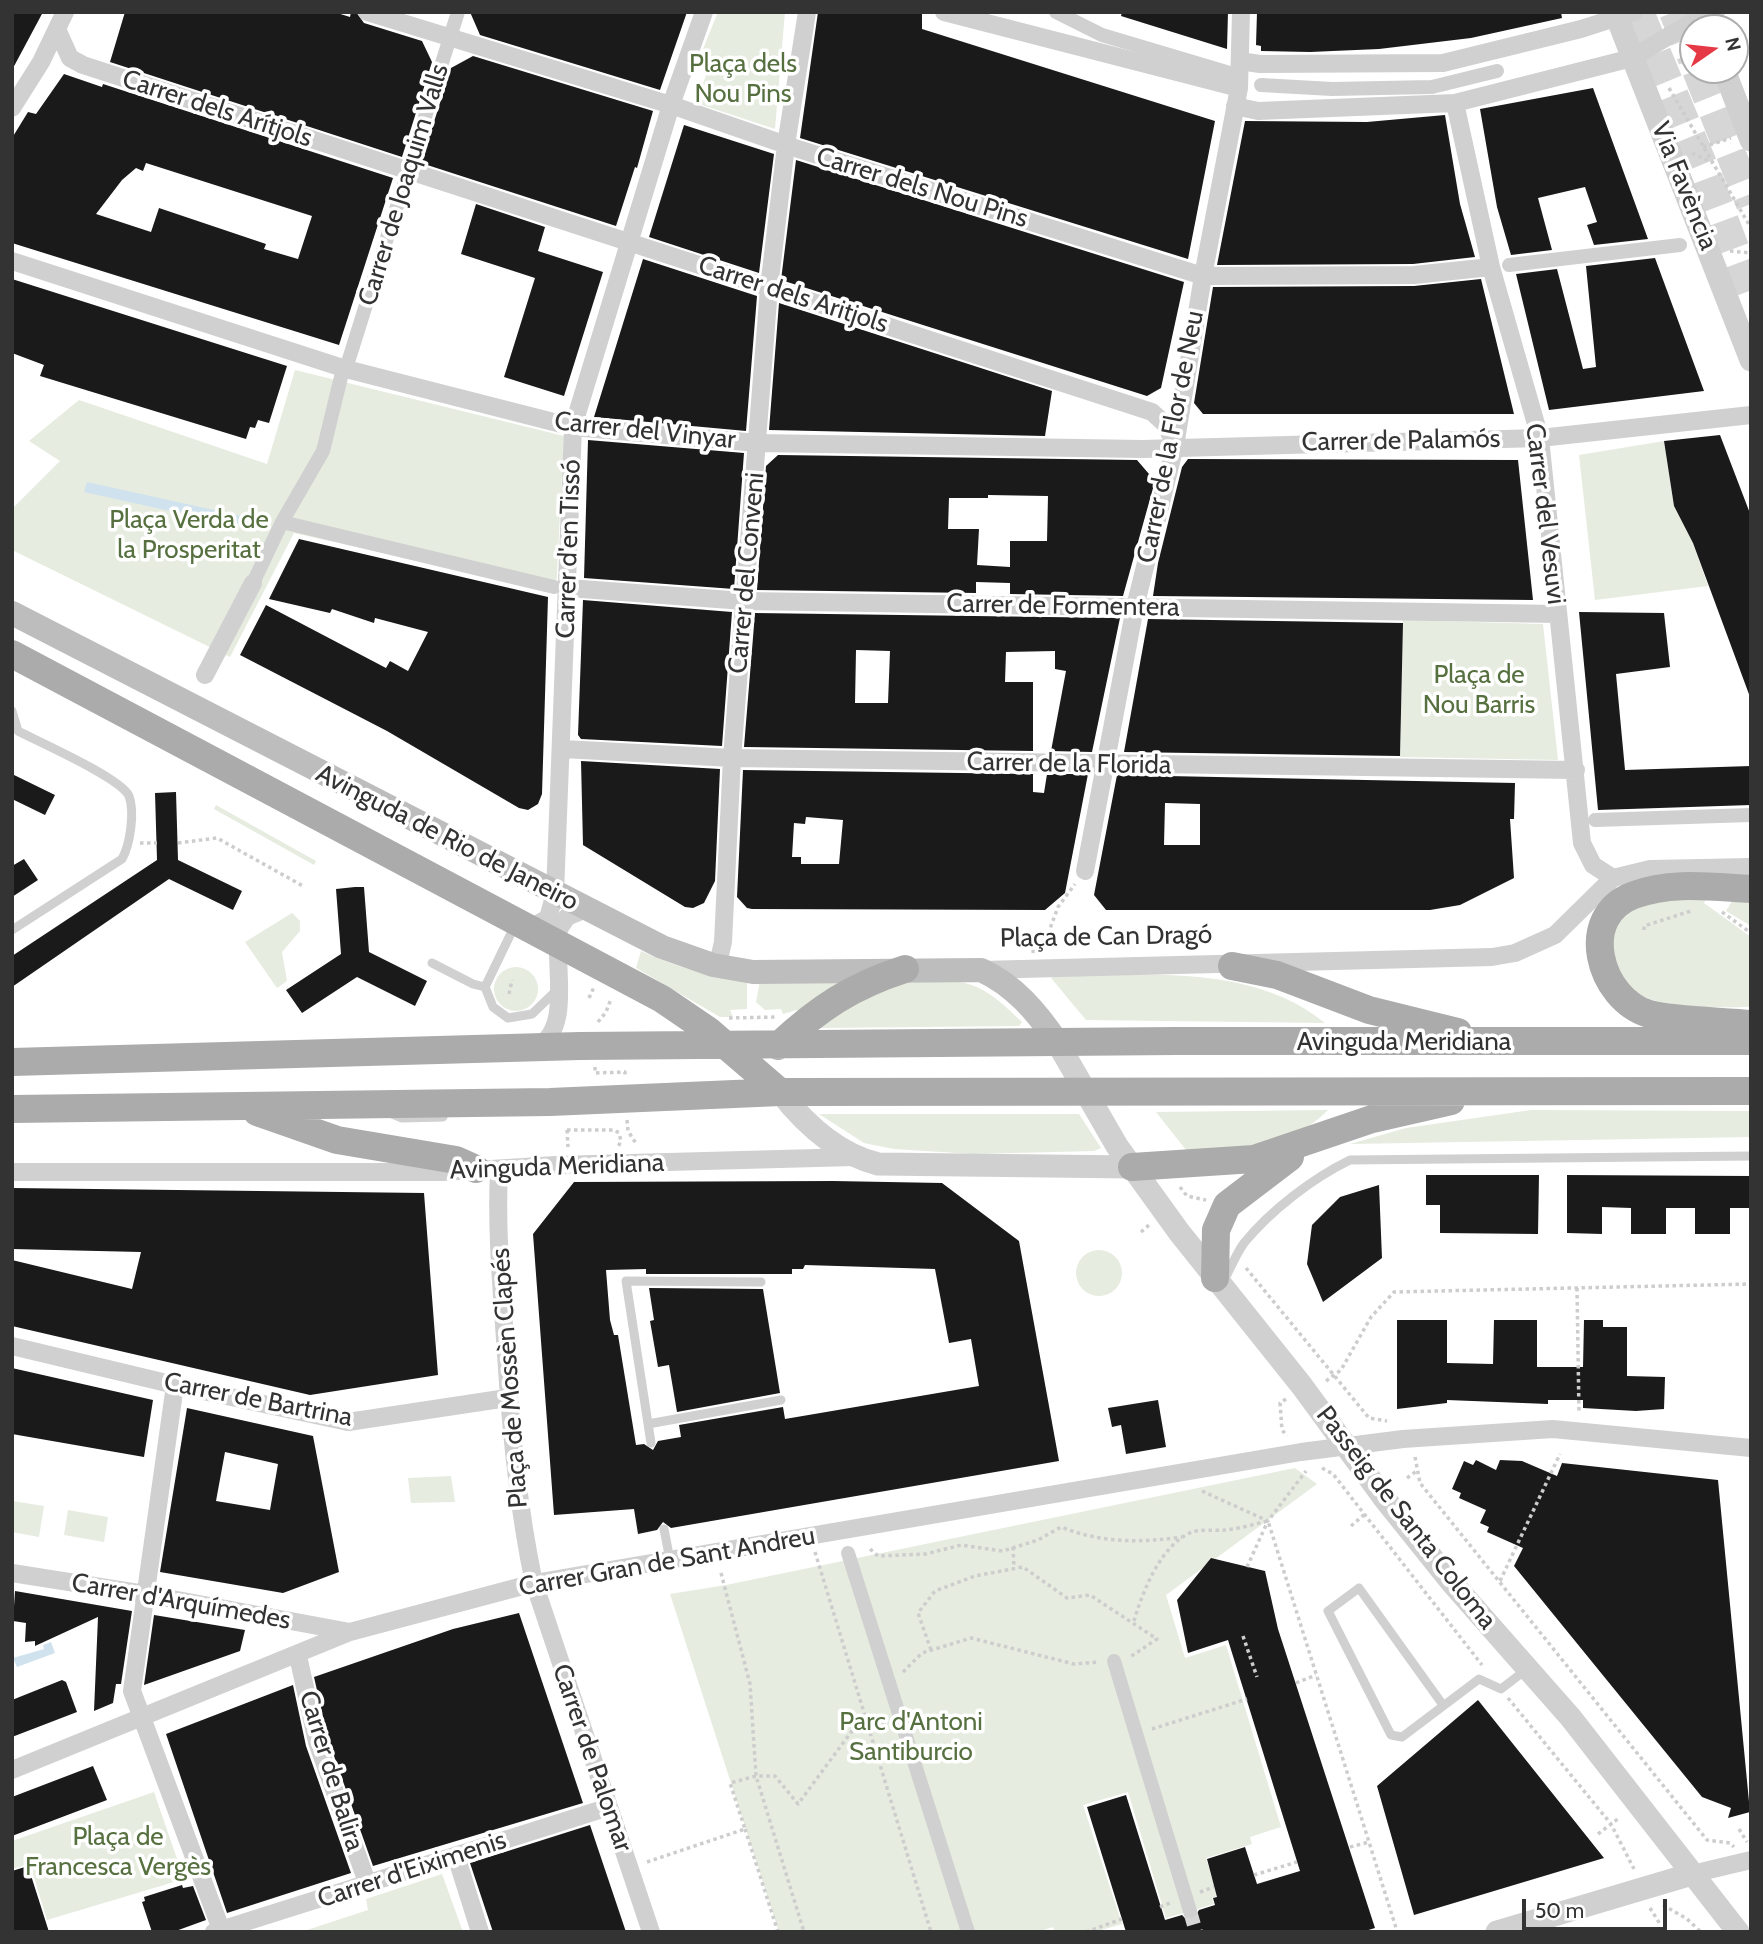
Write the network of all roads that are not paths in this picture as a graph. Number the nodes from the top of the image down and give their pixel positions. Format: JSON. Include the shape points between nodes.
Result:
{"nodes":[{"id":1,"x":65,"y":12,"type":"edge"},
{"id":2,"x":367,"y":12,"type":"edge"},
{"id":3,"x":458,"y":12,"type":"edge"},
{"id":4,"x":704,"y":12,"type":"edge"},
{"id":5,"x":807,"y":12,"type":"edge"},
{"id":6,"x":944,"y":12,"type":"edge"},
{"id":7,"x":1056,"y":12,"type":"edge"},
{"id":8,"x":1241,"y":12,"type":"edge"},
{"id":9,"x":1622,"y":14,"type":"edge"},
{"id":10,"x":57,"y":29,"type":"junction"},
{"id":11,"x":1679,"y":32,"type":"edge"},
{"id":12,"x":451,"y":34,"type":"junction"},
{"id":13,"x":1632,"y":58,"type":"junction"},
{"id":14,"x":1497,"y":71,"type":"dead end"},
{"id":15,"x":1236,"y":82,"type":"junction"},
{"id":16,"x":1728,"y":84,"type":"edge"},
{"id":17,"x":1261,"y":85,"type":"dead end"},
{"id":18,"x":1455,"y":103,"type":"junction"},
{"id":19,"x":671,"y":105,"type":"junction"},
{"id":20,"x":12,"y":108,"type":"edge"},
{"id":21,"x":1743,"y":138,"type":"edge"},
{"id":22,"x":786,"y":145,"type":"junction"},
{"id":23,"x":401,"y":169,"type":"junction"},
{"id":24,"x":629,"y":241,"type":"junction"},
{"id":25,"x":1680,"y":245,"type":"dead end"},
{"id":26,"x":12,"y":261,"type":"edge"},
{"id":27,"x":1509,"y":265,"type":"dead end"},
{"id":28,"x":1491,"y":267,"type":"junction"},
{"id":29,"x":1203,"y":276,"type":"junction"},
{"id":30,"x":769,"y":288,"type":"junction"},
{"id":31,"x":349,"y":359,"type":"dead end"},
{"id":32,"x":1751,"y":360,"type":"edge"},
{"id":33,"x":341,"y":377,"type":"dead end"},
{"id":34,"x":1751,"y":415,"type":"edge"},
{"id":35,"x":573,"y":427,"type":"junction"},
{"id":36,"x":1539,"y":438,"type":"junction"},
{"id":37,"x":758,"y":443,"type":"junction"},
{"id":38,"x":1175,"y":446,"type":"junction"},
{"id":39,"x":282,"y":522,"type":"junction"},
{"id":40,"x":253,"y":583,"type":"joint"},
{"id":41,"x":561,"y":588,"type":"junction"},
{"id":42,"x":744,"y":601,"type":"junction"},
{"id":43,"x":1136,"y":607,"type":"junction"},
{"id":44,"x":12,"y":613,"type":"edge"},
{"id":45,"x":1558,"y":614,"type":"junction"},
{"id":46,"x":12,"y":654,"type":"edge"},
{"id":47,"x":205,"y":676,"type":"dead end"},
{"id":48,"x":12,"y":711,"type":"edge"},
{"id":49,"x":563,"y":749,"type":"junction"},
{"id":50,"x":732,"y":758,"type":"junction"},
{"id":51,"x":1104,"y":765,"type":"junction"},
{"id":52,"x":1576,"y":770,"type":"junction"},
{"id":53,"x":1751,"y":816,"type":"edge"},
{"id":54,"x":1595,"y":820,"type":"dead end"},
{"id":55,"x":1751,"y":867,"type":"edge"},
{"id":56,"x":1084,"y":871,"type":"road end"},
{"id":57,"x":1613,"y":878,"type":"junction"},
{"id":58,"x":1751,"y":889,"type":"edge"},
{"id":59,"x":555,"y":893,"type":"junction"},
{"id":60,"x":586,"y":909,"type":"junction"},
{"id":61,"x":520,"y":926,"type":"junction"},
{"id":62,"x":12,"y":930,"type":"edge"},
{"id":63,"x":557,"y":941,"type":"junction"},
{"id":64,"x":432,"y":963,"type":"dead end"},
{"id":65,"x":713,"y":965,"type":"junction"},
{"id":66,"x":1232,"y":966,"type":"junction"},
{"id":67,"x":905,"y":970,"type":"junction"},
{"id":68,"x":981,"y":970,"type":"junction"},
{"id":69,"x":485,"y":987,"type":"junction"},
{"id":70,"x":558,"y":989,"type":"junction"},
{"id":71,"x":1751,"y":1024,"type":"edge"},
{"id":72,"x":1751,"y":1041,"type":"edge"},
{"id":73,"x":1057,"y":1042,"type":"junction"},
{"id":74,"x":1501,"y":1043,"type":"junction"},
{"id":75,"x":727,"y":1046,"type":"junction"},
{"id":76,"x":778,"y":1046,"type":"junction"},
{"id":77,"x":537,"y":1047,"type":"junction"},
{"id":78,"x":12,"y":1062,"type":"edge"},
{"id":79,"x":1513,"y":1090,"type":"junction"},
{"id":80,"x":1751,"y":1091,"type":"edge"},
{"id":81,"x":780,"y":1092,"type":"junction"},
{"id":82,"x":1087,"y":1094,"type":"junction"},
{"id":83,"x":669,"y":1097,"type":"junction"},
{"id":84,"x":368,"y":1103,"type":"junction"},
{"id":85,"x":238,"y":1106,"type":"junction"},
{"id":86,"x":12,"y":1109,"type":"edge"},
{"id":87,"x":626,"y":1111,"type":"dead end"},
{"id":88,"x":456,"y":1117,"type":"dead end"},
{"id":89,"x":1332,"y":1132,"type":"junction"},
{"id":90,"x":1751,"y":1156,"type":"edge"},
{"id":91,"x":854,"y":1157,"type":"junction"},
{"id":92,"x":1132,"y":1167,"type":"junction"},
{"id":93,"x":488,"y":1170,"type":"junction"},
{"id":94,"x":12,"y":1172,"type":"edge"},
{"id":95,"x":761,"y":1282,"type":"dead end"},
{"id":96,"x":1218,"y":1282,"type":"junction"},
{"id":97,"x":12,"y":1346,"type":"edge"},
{"id":98,"x":175,"y":1385,"type":"junction"},
{"id":99,"x":507,"y":1398,"type":"junction"},
{"id":100,"x":781,"y":1400,"type":"dead end"},
{"id":101,"x":648,"y":1424,"type":"junction"},
{"id":102,"x":651,"y":1443,"type":"dead end"},
{"id":103,"x":1347,"y":1446,"type":"junction"},
{"id":104,"x":1751,"y":1448,"type":"edge"},
{"id":105,"x":664,"y":1529,"type":"dead end"},
{"id":106,"x":848,"y":1553,"type":"dead end"},
{"id":107,"x":670,"y":1560,"type":"junction"},
{"id":108,"x":12,"y":1573,"type":"edge"},
{"id":109,"x":534,"y":1583,"type":"junction"},
{"id":110,"x":145,"y":1594,"type":"junction"},
{"id":111,"x":350,"y":1632,"type":"junction"},
{"id":112,"x":298,"y":1656,"type":"junction"},
{"id":113,"x":1114,"y":1661,"type":"road end"},
{"id":114,"x":1530,"y":1668,"type":"junction"},
{"id":115,"x":1443,"y":1705,"type":"junction"},
{"id":116,"x":142,"y":1716,"type":"junction"},
{"id":117,"x":12,"y":1770,"type":"edge"},
{"id":118,"x":609,"y":1807,"type":"junction"},
{"id":119,"x":456,"y":1856,"type":"junction"},
{"id":120,"x":1751,"y":1860,"type":"edge"},
{"id":121,"x":1692,"y":1874,"type":"junction"},
{"id":122,"x":368,"y":1885,"type":"junction"},
{"id":123,"x":1190,"y":1911,"type":"tunnel mouth"},
{"id":124,"x":219,"y":1931,"type":"edge"},
{"id":125,"x":480,"y":1932,"type":"edge"},
{"id":126,"x":651,"y":1932,"type":"edge"},
{"id":127,"x":968,"y":1932,"type":"edge"},
{"id":128,"x":1497,"y":1932,"type":"edge"},
{"id":129,"x":1738,"y":1932,"type":"edge"}],
"edges":[{"from":1,"to":10,"type":"street"},
{"from":2,"to":12,"type":"street","name":"Carrer dels Nou Pins"},
{"from":3,"to":12,"type":"street","name":"Carrer de Joaquim Valls"},
{"from":4,"to":19,"type":"street","name":"Carrer d'en Tissó"},
{"from":5,"to":22,"type":"street","name":"Carrer del Conveni"},
{"from":6,"to":15,"type":"street"},
{"from":7,"to":15,"type":"street","via":[[1102,35]]},
{"from":8,"to":15,"type":"street","name":"Carrer de la Flor de Neu"},
{"from":9,"to":13,"type":"street","name":"Via Favència"},
{"from":9,"to":15,"type":"street","via":[[1443,63],[1260,64]]},
{"from":10,"to":20,"type":"street"},
{"from":10,"to":23,"type":"street","name":"Carrer dels Arítjols","via":[[70,58],[83,65]]},
{"from":11,"to":13,"type":"street"},
{"from":12,"to":19,"type":"street","name":"Carrer dels Nou Pins"},
{"from":12,"to":23,"type":"street","name":"Carrer de Joaquim Valls"},
{"from":13,"to":18,"type":"street"},
{"from":13,"to":32,"type":"street","name":"Via Favència"},
{"from":14,"to":17,"type":"street","via":[[1432,87]]},
{"from":15,"to":18,"type":"street","via":[[1258,111]]},
{"from":15,"to":29,"type":"street","name":"Carrer de la Flor de Neu"},
{"from":16,"to":21,"type":"street"},
{"from":18,"to":28,"type":"street","name":"Carrer del Vesuvi"},
{"from":19,"to":22,"type":"street","name":"Carrer dels Nou Pins"},
{"from":19,"to":24,"type":"street","name":"Carrer d'en Tissó"},
{"from":22,"to":29,"type":"street","name":"Carrer dels Nou Pins"},
{"from":22,"to":30,"type":"street","name":"Carrer del Conveni"},
{"from":23,"to":24,"type":"street","name":"Carrer dels Aritjols"},
{"from":23,"to":31,"type":"street","name":"Carrer de Joaquim Valls"},
{"from":24,"to":30,"type":"street","name":"Carrer dels Aritjols"},
{"from":24,"to":35,"type":"street","name":"Carrer d'en Tissó"},
{"from":25,"to":27,"type":"street"},
{"from":26,"to":35,"type":"street","name":"Carrer del Vinyar","via":[[346,369]]},
{"from":28,"to":29,"type":"street","name":"Carrer dels Nou Pins","via":[[1414,275]]},
{"from":28,"to":36,"type":"street","name":"Carrer del Vesuvi"},
{"from":29,"to":38,"type":"street","name":"Carrer de la Flor de Neu"},
{"from":30,"to":37,"type":"street","name":"Carrer del Conveni"},
{"from":30,"to":38,"type":"street","name":"Carrer dels Aritjols","via":[[1152,412],[1166,425]]},
{"from":33,"to":39,"type":"street","via":[[323,451]]},
{"from":34,"to":36,"type":"street","name":"Carrer de Palamós"},
{"from":35,"to":37,"type":"street","name":"Carrer del Vinyar"},
{"from":35,"to":41,"type":"street","name":"Carrer d'en Tissó"},
{"from":36,"to":38,"type":"street","name":"Carrer de Palamós"},
{"from":36,"to":45,"type":"street","name":"Carrer del Vesuvi"},
{"from":37,"to":38,"type":"street","name":"Carrer del Vinyar"},
{"from":37,"to":42,"type":"street","name":"Carrer del Conveni"},
{"from":38,"to":43,"type":"street","name":"Carrer de la Flor de Neu"},
{"from":39,"to":40,"type":"street"},
{"from":39,"to":41,"type":"street"},
{"from":40,"to":47,"type":"street"},
{"from":41,"to":42,"type":"street","name":"Carrer de Formentera"},
{"from":41,"to":49,"type":"street","name":"Carrer d'en Tissó"},
{"from":42,"to":43,"type":"street","name":"Carrer de Formentera"},
{"from":42,"to":50,"type":"street","name":"Carrer del Conveni"},
{"from":43,"to":45,"type":"street","name":"Carrer de Formentera"},
{"from":43,"to":51,"type":"street","name":"Carrer de la Flor de Neu"},
{"from":44,"to":59,"type":"main road","name":"Avinguda de Rio de Janeiro"},
{"from":45,"to":52,"type":"street","name":"Carrer del Vesuvi"},
{"from":46,"to":61,"type":"main road","name":"Avinguda de Rio de Janeiro"},
{"from":48,"to":62,"type":"lane","via":[[18,731],[117,782],[129,797],[131,843],[122,859]]},
{"from":49,"to":50,"type":"street","name":"Carrer de la Florida"},
{"from":49,"to":59,"type":"street","name":"Carrer d'en Tissó"},
{"from":50,"to":51,"type":"street","name":"Carrer de la Florida"},
{"from":50,"to":65,"type":"street","name":"Carrer del Conveni","via":[[723,943]]},
{"from":51,"to":52,"type":"street","name":"Carrer de la Florida"},
{"from":51,"to":56,"type":"street","name":"Carrer de la Flor de Neu"},
{"from":52,"to":57,"type":"street","name":"Carrer del Vesuvi","via":[[1586,854]]},
{"from":53,"to":54,"type":"street"},
{"from":55,"to":57,"type":"street","via":[[1650,869]]},
{"from":57,"to":66,"type":"street","via":[[1555,935],[1516,953],[1283,960]]},
{"from":58,"to":71,"type":"main road","via":[[1684,886],[1631,896],[1614,908],[1602,925],[1599,942],[1609,981],[1633,1006],[1650,1014]]},
{"from":59,"to":60,"type":"main road","name":"Avinguda de Rio de Janeiro"},
{"from":59,"to":61,"type":"street","name":"Carrer d'en Tissó","via":[[548,918]]},
{"from":60,"to":63,"type":"street","via":[[567,917]]},
{"from":60,"to":65,"type":"main road","name":"Avinguda de Rio de Janeiro","via":[[662,947]]},
{"from":61,"to":63,"type":"main road","name":"Avinguda de Rio de Janeiro"},
{"from":61,"to":69,"type":"lane"},
{"from":63,"to":70,"type":"street"},
{"from":63,"to":75,"type":"main road","name":"Avinguda de Rio de Janeiro","via":[[662,999]]},
{"from":64,"to":69,"type":"lane"},
{"from":65,"to":67,"type":"main road","name":"Avinguda de Rio de Janeiro","via":[[769,972]]},
{"from":66,"to":68,"type":"street","name":"Plaça de Can Dragó"},
{"from":66,"to":74,"type":"main road","via":[[1277,975],[1369,1010]]},
{"from":67,"to":68,"type":"main road","name":"Plaça de Can Dragó"},
{"from":67,"to":76,"type":"main road","via":[[858,986],[818,1010]]},
{"from":68,"to":73,"type":"main road","name":"Plaça de Can Dragó","via":[[1010,987]]},
{"from":69,"to":70,"type":"lane","via":[[493,1007],[515,1019],[532,1014]]},
{"from":70,"to":77,"type":"street","via":[[555,1030]]},
{"from":72,"to":74,"type":"main road","name":"Avinguda Meridiana"},
{"from":73,"to":74,"type":"main road","name":"Avinguda Meridiana"},
{"from":73,"to":76,"type":"main road","name":"Avinguda Meridiana"},
{"from":73,"to":82,"type":"street"},
{"from":75,"to":76,"type":"main road","name":"Avinguda Meridiana"},
{"from":75,"to":77,"type":"main road","name":"Avinguda Meridiana"},
{"from":75,"to":81,"type":"main road","name":"Avinguda de Rio de Janeiro"},
{"from":77,"to":78,"type":"main road","name":"Avinguda Meridiana"},
{"from":79,"to":80,"type":"main road","name":"Avinguda Meridiana"},
{"from":79,"to":82,"type":"main road","name":"Avinguda Meridiana"},
{"from":79,"to":89,"type":"main road","via":[[1399,1112]]},
{"from":81,"to":82,"type":"main road","name":"Avinguda Meridiana"},
{"from":81,"to":83,"type":"main road","name":"Avinguda Meridiana"},
{"from":81,"to":91,"type":"street","via":[[801,1116]]},
{"from":82,"to":92,"type":"street","name":"Passeig de Santa Coloma"},
{"from":83,"to":84,"type":"main road","name":"Avinguda Meridiana"},
{"from":83,"to":87,"type":"lane"},
{"from":84,"to":85,"type":"main road","name":"Avinguda Meridiana"},
{"from":84,"to":88,"type":"lane","via":[[402,1118]]},
{"from":85,"to":86,"type":"main road","name":"Avinguda Meridiana"},
{"from":85,"to":93,"type":"main road","via":[[337,1140],[456,1160]]},
{"from":89,"to":92,"type":"main road","via":[[1254,1159]]},
{"from":89,"to":96,"type":"main road","via":[[1274,1168],[1227,1205],[1216,1230]]},
{"from":90,"to":96,"type":"lane","via":[[1350,1160],[1328,1170],[1263,1224],[1242,1245]]},
{"from":91,"to":92,"type":"street","name":"Avinguda Meridiana","via":[[912,1166]]},
{"from":91,"to":93,"type":"street","name":"Avinguda Meridiana"},
{"from":92,"to":96,"type":"street","name":"Passeig de Santa Coloma"},
{"from":93,"to":94,"type":"street","name":"Avinguda Meridiana"},
{"from":93,"to":99,"type":"street","name":"Plaça de Mossèn Clapés","via":[[498,1226]]},
{"from":95,"to":101,"type":"lane","via":[[626,1281]]},
{"from":96,"to":103,"type":"street","name":"Passeig de Santa Coloma"},
{"from":97,"to":98,"type":"street","name":"Carrer de Bartrina"},
{"from":98,"to":99,"type":"street","name":"Carrer de Bartrina","via":[[348,1422]]},
{"from":98,"to":110,"type":"street"},
{"from":99,"to":109,"type":"street","name":"Plaça de Mossèn Clapés","via":[[520,1515]]},
{"from":100,"to":101,"type":"lane"},
{"from":101,"to":102,"type":"lane"},
{"from":103,"to":104,"type":"street","name":"Carrer Gran de Sant Andreu","via":[[1553,1429]]},
{"from":103,"to":107,"type":"street","name":"Carrer Gran de Sant Andreu"},
{"from":103,"to":114,"type":"street","name":"Passeig de Santa Coloma","via":[[1453,1584]]},
{"from":105,"to":107,"type":"lane"},
{"from":106,"to":127,"type":"street"},
{"from":107,"to":109,"type":"street","name":"Carrer Gran de Sant Andreu"},
{"from":108,"to":110,"type":"street","name":"Carrer d'Arquímedes"},
{"from":109,"to":111,"type":"street","name":"Carrer Gran de Sant Andreu"},
{"from":109,"to":118,"type":"street","name":"Carrer de Palomar"},
{"from":110,"to":111,"type":"street","name":"Carrer d'Arquímedes"},
{"from":110,"to":116,"type":"street","via":[[132,1690]]},
{"from":111,"to":112,"type":"street","name":"Carrer Gran de Sant Andreu"},
{"from":112,"to":116,"type":"street","name":"Carrer Gran de Sant Andreu"},
{"from":112,"to":122,"type":"street","name":"Carrer de Balira","via":[[317,1742]]},
{"from":113,"to":123,"type":"street"},
{"from":114,"to":115,"type":"lane","via":[[1501,1689],[1479,1679]]},
{"from":114,"to":121,"type":"street","name":"Passeig de Santa Coloma"},
{"from":115,"to":115,"type":"lane","via":[[1402,1737],[1391,1735],[1328,1611],[1359,1588]]},
{"from":116,"to":117,"type":"street","name":"Carrer Gran de Sant Andreu"},
{"from":116,"to":124,"type":"street"},
{"from":118,"to":119,"type":"street","name":"Carrer d'Eiximenis"},
{"from":118,"to":126,"type":"street","name":"Carrer de Palomar"},
{"from":119,"to":122,"type":"street","name":"Carrer d'Eiximenis"},
{"from":119,"to":125,"type":"street"},
{"from":120,"to":121,"type":"street"},
{"from":121,"to":128,"type":"street"},
{"from":121,"to":129,"type":"street","name":"Passeig de Santa Coloma"},
{"from":122,"to":124,"type":"street","name":"Carrer d'Eiximenis"}]}
